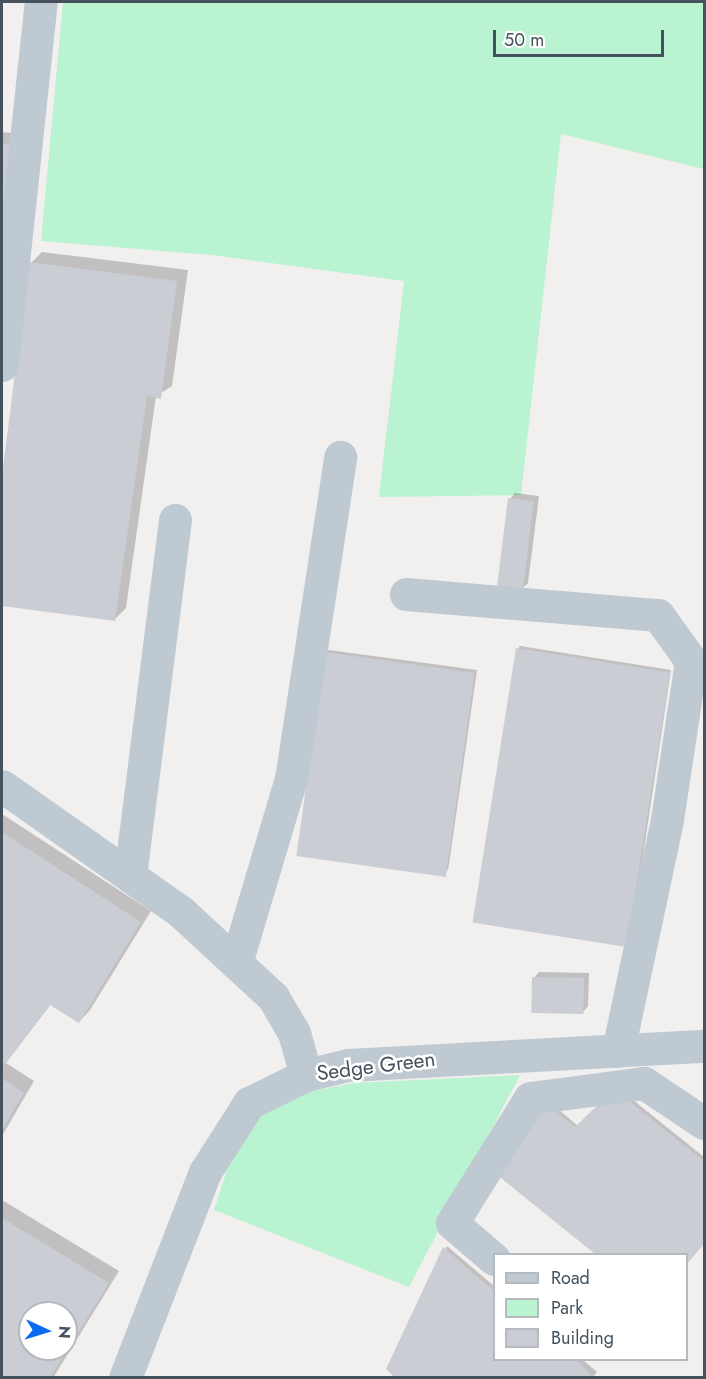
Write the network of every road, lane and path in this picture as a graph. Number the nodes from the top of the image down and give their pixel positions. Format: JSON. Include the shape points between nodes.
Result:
{"nodes":[{"id":1,"x":40,"y":2,"type":"edge"},
{"id":2,"x":2,"y":365,"type":"edge"},
{"id":3,"x":340,"y":457,"type":"dead end"},
{"id":4,"x":175,"y":520,"type":"dead end"},
{"id":5,"x":406,"y":594,"type":"dead end"},
{"id":6,"x":2,"y":786,"type":"edge"},
{"id":7,"x":130,"y":876,"type":"junction"},
{"id":8,"x":236,"y":963,"type":"junction"},
{"id":9,"x":705,"y":1046,"type":"edge"},
{"id":10,"x":618,"y":1051,"type":"junction"},
{"id":11,"x":306,"y":1075,"type":"junction"},
{"id":12,"x":705,"y":1123,"type":"edge"},
{"id":13,"x":493,"y":1257,"type":"edge"},
{"id":14,"x":125,"y":1377,"type":"edge"}],
"edges":[{"from":1,"to":2,"type":"street"},
{"from":3,"to":8,"type":"street","via":[[291,778]]},
{"from":4,"to":7,"type":"street"},
{"from":5,"to":10,"type":"street","via":[[658,615],[691,661],[667,820]]},
{"from":6,"to":7,"type":"street"},
{"from":7,"to":8,"type":"street","via":[[181,912]]},
{"from":8,"to":11,"type":"street","via":[[273,997],[294,1033]]},
{"from":9,"to":10,"type":"street","name":"Sedge Green"},
{"from":10,"to":11,"type":"street","name":"Sedge Green","via":[[408,1059]]},
{"from":11,"to":14,"type":"street","name":"Sedge Green","via":[[249,1103],[228,1130],[205,1172]]},
{"from":12,"to":13,"type":"street","via":[[644,1083],[530,1098],[452,1223]]}]}
